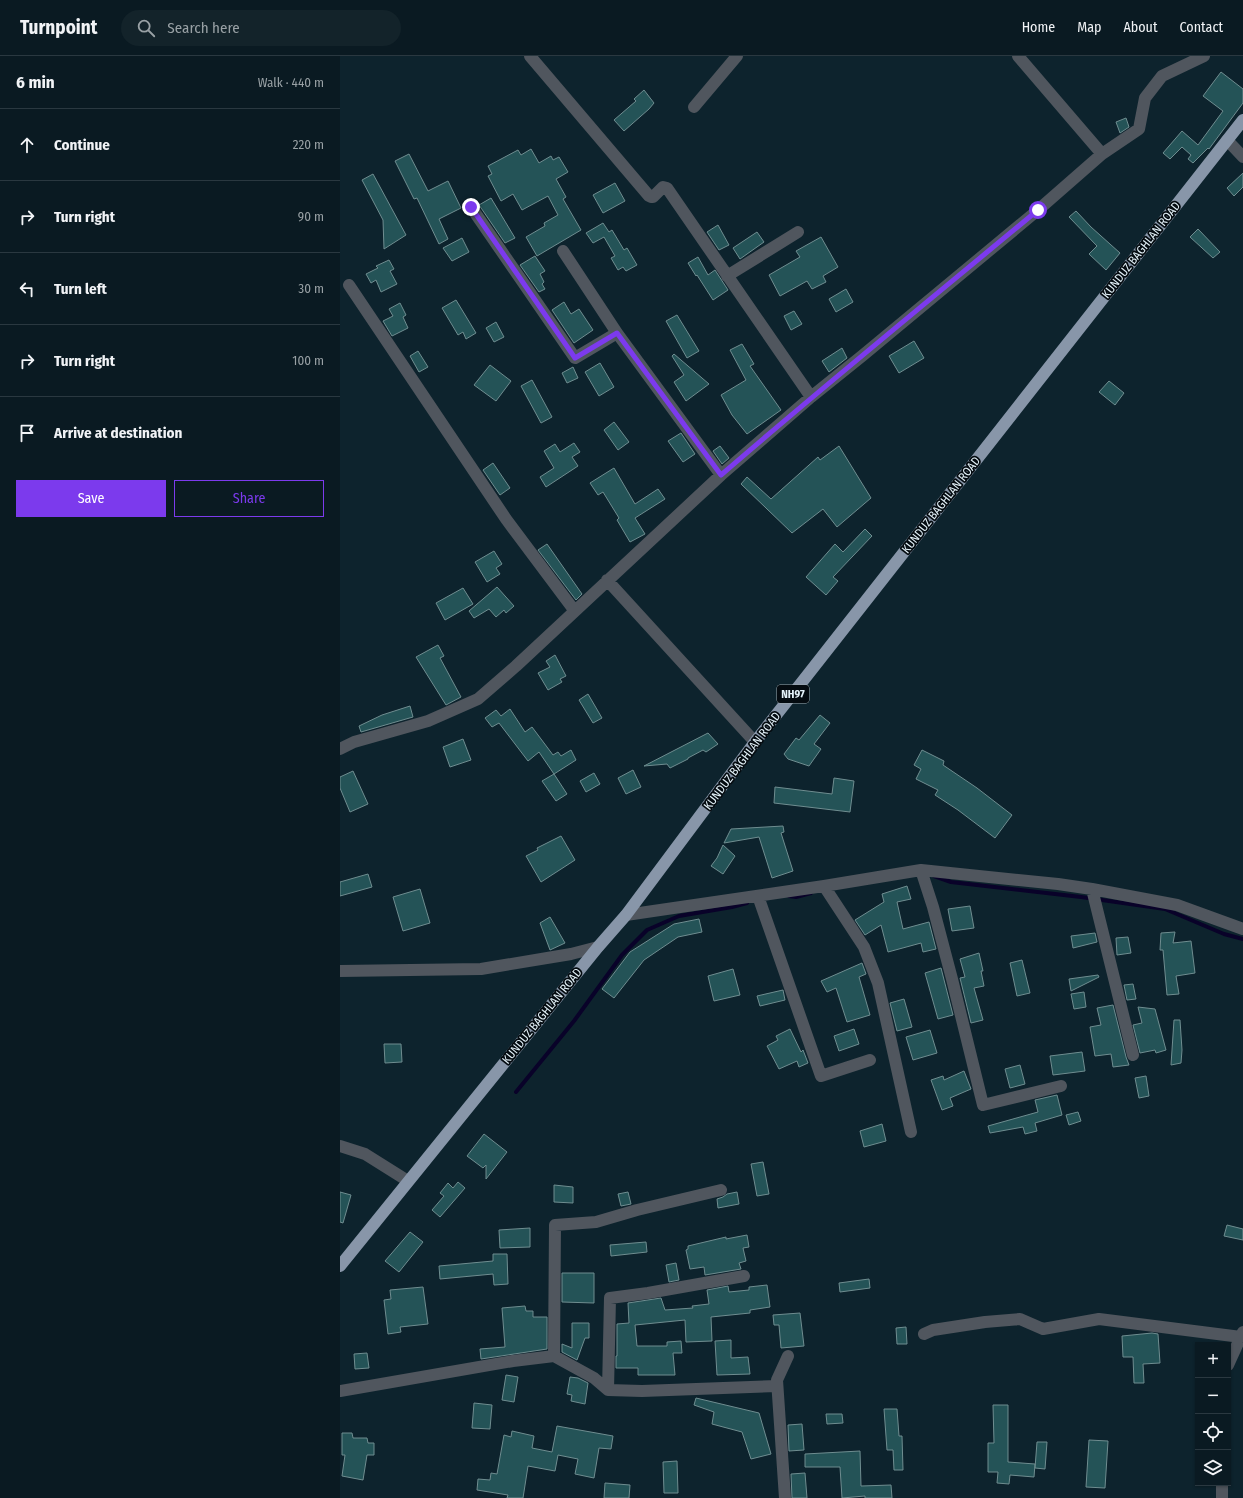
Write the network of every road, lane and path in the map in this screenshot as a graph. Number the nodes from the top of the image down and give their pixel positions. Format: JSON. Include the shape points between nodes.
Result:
{"nodes":[{"id":1,"x":530,"y":56,"type":"edge"},
{"id":2,"x":737,"y":56,"type":"edge"},
{"id":3,"x":1018,"y":56,"type":"edge"},
{"id":4,"x":1204,"y":56,"type":"edge"},
{"id":5,"x":694,"y":107,"type":"dead end"},
{"id":6,"x":1243,"y":120,"type":"edge"},
{"id":7,"x":1227,"y":140,"type":"junction"},
{"id":8,"x":1102,"y":154,"type":"junction"},
{"id":9,"x":1243,"y":157,"type":"edge"},
{"id":10,"x":471,"y":207,"type":"dead end"},
{"id":11,"x":798,"y":232,"type":"dead end"},
{"id":12,"x":563,"y":251,"type":"dead end"},
{"id":13,"x":727,"y":276,"type":"junction"},
{"id":14,"x":350,"y":285,"type":"dead end"},
{"id":15,"x":617,"y":333,"type":"junction"},
{"id":16,"x":811,"y":397,"type":"junction"},
{"id":17,"x":721,"y":475,"type":"junction"},
{"id":18,"x":607,"y":580,"type":"junction"},
{"id":19,"x":574,"y":610,"type":"junction"},
{"id":20,"x":755,"y":742,"type":"junction"},
{"id":21,"x":340,"y":749,"type":"edge"},
{"id":22,"x":921,"y":870,"type":"junction"},
{"id":23,"x":824,"y":886,"type":"junction"},
{"id":24,"x":1092,"y":890,"type":"junction"},
{"id":25,"x":758,"y":896,"type":"junction"},
{"id":26,"x":626,"y":915,"type":"junction"},
{"id":27,"x":1243,"y":929,"type":"edge"},
{"id":28,"x":598,"y":947,"type":"junction"},
{"id":29,"x":340,"y":971,"type":"edge"},
{"id":30,"x":1133,"y":1055,"type":"dead end"},
{"id":31,"x":870,"y":1060,"type":"dead end"},
{"id":32,"x":1061,"y":1086,"type":"dead end"},
{"id":33,"x":911,"y":1132,"type":"dead end"},
{"id":34,"x":340,"y":1146,"type":"edge"},
{"id":35,"x":408,"y":1181,"type":"junction"},
{"id":36,"x":721,"y":1190,"type":"dead end"},
{"id":37,"x":340,"y":1266,"type":"edge"},
{"id":38,"x":744,"y":1276,"type":"dead end"},
{"id":39,"x":924,"y":1334,"type":"dead end"},
{"id":40,"x":1242,"y":1334,"type":"edge"},
{"id":41,"x":554,"y":1356,"type":"junction"},
{"id":42,"x":788,"y":1356,"type":"dead end"},
{"id":43,"x":1231,"y":1358,"type":"edge"},
{"id":44,"x":777,"y":1386,"type":"junction"},
{"id":45,"x":608,"y":1390,"type":"junction"},
{"id":46,"x":340,"y":1391,"type":"edge"},
{"id":47,"x":1222,"y":1486,"type":"edge"},
{"id":48,"x":785,"y":1498,"type":"edge"},
{"id":49,"x":1222,"y":1498,"type":"edge"}],
"edges":[{"from":1,"to":13,"type":"street","via":[[649,196],[653,196],[663,187],[667,188]]},
{"from":2,"to":5,"type":"street"},
{"from":3,"to":8,"type":"street"},
{"from":4,"to":8,"type":"street","via":[[1162,76],[1145,98],[1139,129]]},
{"from":6,"to":7,"type":"highway","name":"KUNDUZ BAGHLAN ROAD","number":"NH97"},
{"from":7,"to":9,"type":"street"},
{"from":7,"to":20,"type":"highway","name":"KUNDUZ BAGHLAN ROAD","number":"NH97"},
{"from":8,"to":16,"type":"street"},
{"from":10,"to":15,"type":"street","via":[[575,358]]},
{"from":11,"to":13,"type":"street"},
{"from":12,"to":15,"type":"street"},
{"from":13,"to":16,"type":"street"},
{"from":14,"to":19,"type":"street","via":[[506,518]]},
{"from":15,"to":17,"type":"street"},
{"from":16,"to":17,"type":"street"},
{"from":17,"to":18,"type":"street"},
{"from":18,"to":19,"type":"street"},
{"from":18,"to":20,"type":"street"},
{"from":19,"to":21,"type":"street","via":[[478,699],[428,721],[354,742]]},
{"from":20,"to":26,"type":"highway","name":"KUNDUZ BAGHLAN ROAD","number":"NH97"},
{"from":22,"to":23,"type":"street"},
{"from":22,"to":24,"type":"street","via":[[1058,884]]},
{"from":22,"to":32,"type":"street","via":[[952,979],[983,1105]]},
{"from":23,"to":25,"type":"street"},
{"from":23,"to":33,"type":"street","via":[[864,947],[878,983]]},
{"from":24,"to":27,"type":"street","via":[[1176,905]]},
{"from":24,"to":30,"type":"street"},
{"from":25,"to":26,"type":"street"},
{"from":25,"to":31,"type":"street","via":[[821,1076]]},
{"from":26,"to":28,"type":"highway","name":"KUNDUZ BAGHLAN ROAD","number":"NH97"},
{"from":28,"to":29,"type":"street","via":[[481,968]]},
{"from":28,"to":35,"type":"highway","name":"KUNDUZ BAGHLAN ROAD","number":"NH97"},
{"from":34,"to":35,"type":"street","via":[[365,1154]]},
{"from":35,"to":37,"type":"highway","name":"KUNDUZ BAGHLAN ROAD","number":"NH97"},
{"from":36,"to":41,"type":"street","via":[[596,1222],[555,1225]]},
{"from":38,"to":45,"type":"street","via":[[610,1298]]},
{"from":39,"to":40,"type":"street","via":[[933,1330],[1013,1319],[1020,1319],[1043,1329],[1099,1318]]},
{"from":40,"to":43,"type":"street"},
{"from":41,"to":45,"type":"street","via":[[594,1378]]},
{"from":41,"to":46,"type":"street"},
{"from":42,"to":44,"type":"street","via":[[777,1380]]},
{"from":44,"to":45,"type":"street"},
{"from":44,"to":48,"type":"street"},
{"from":47,"to":49,"type":"street"}]}
